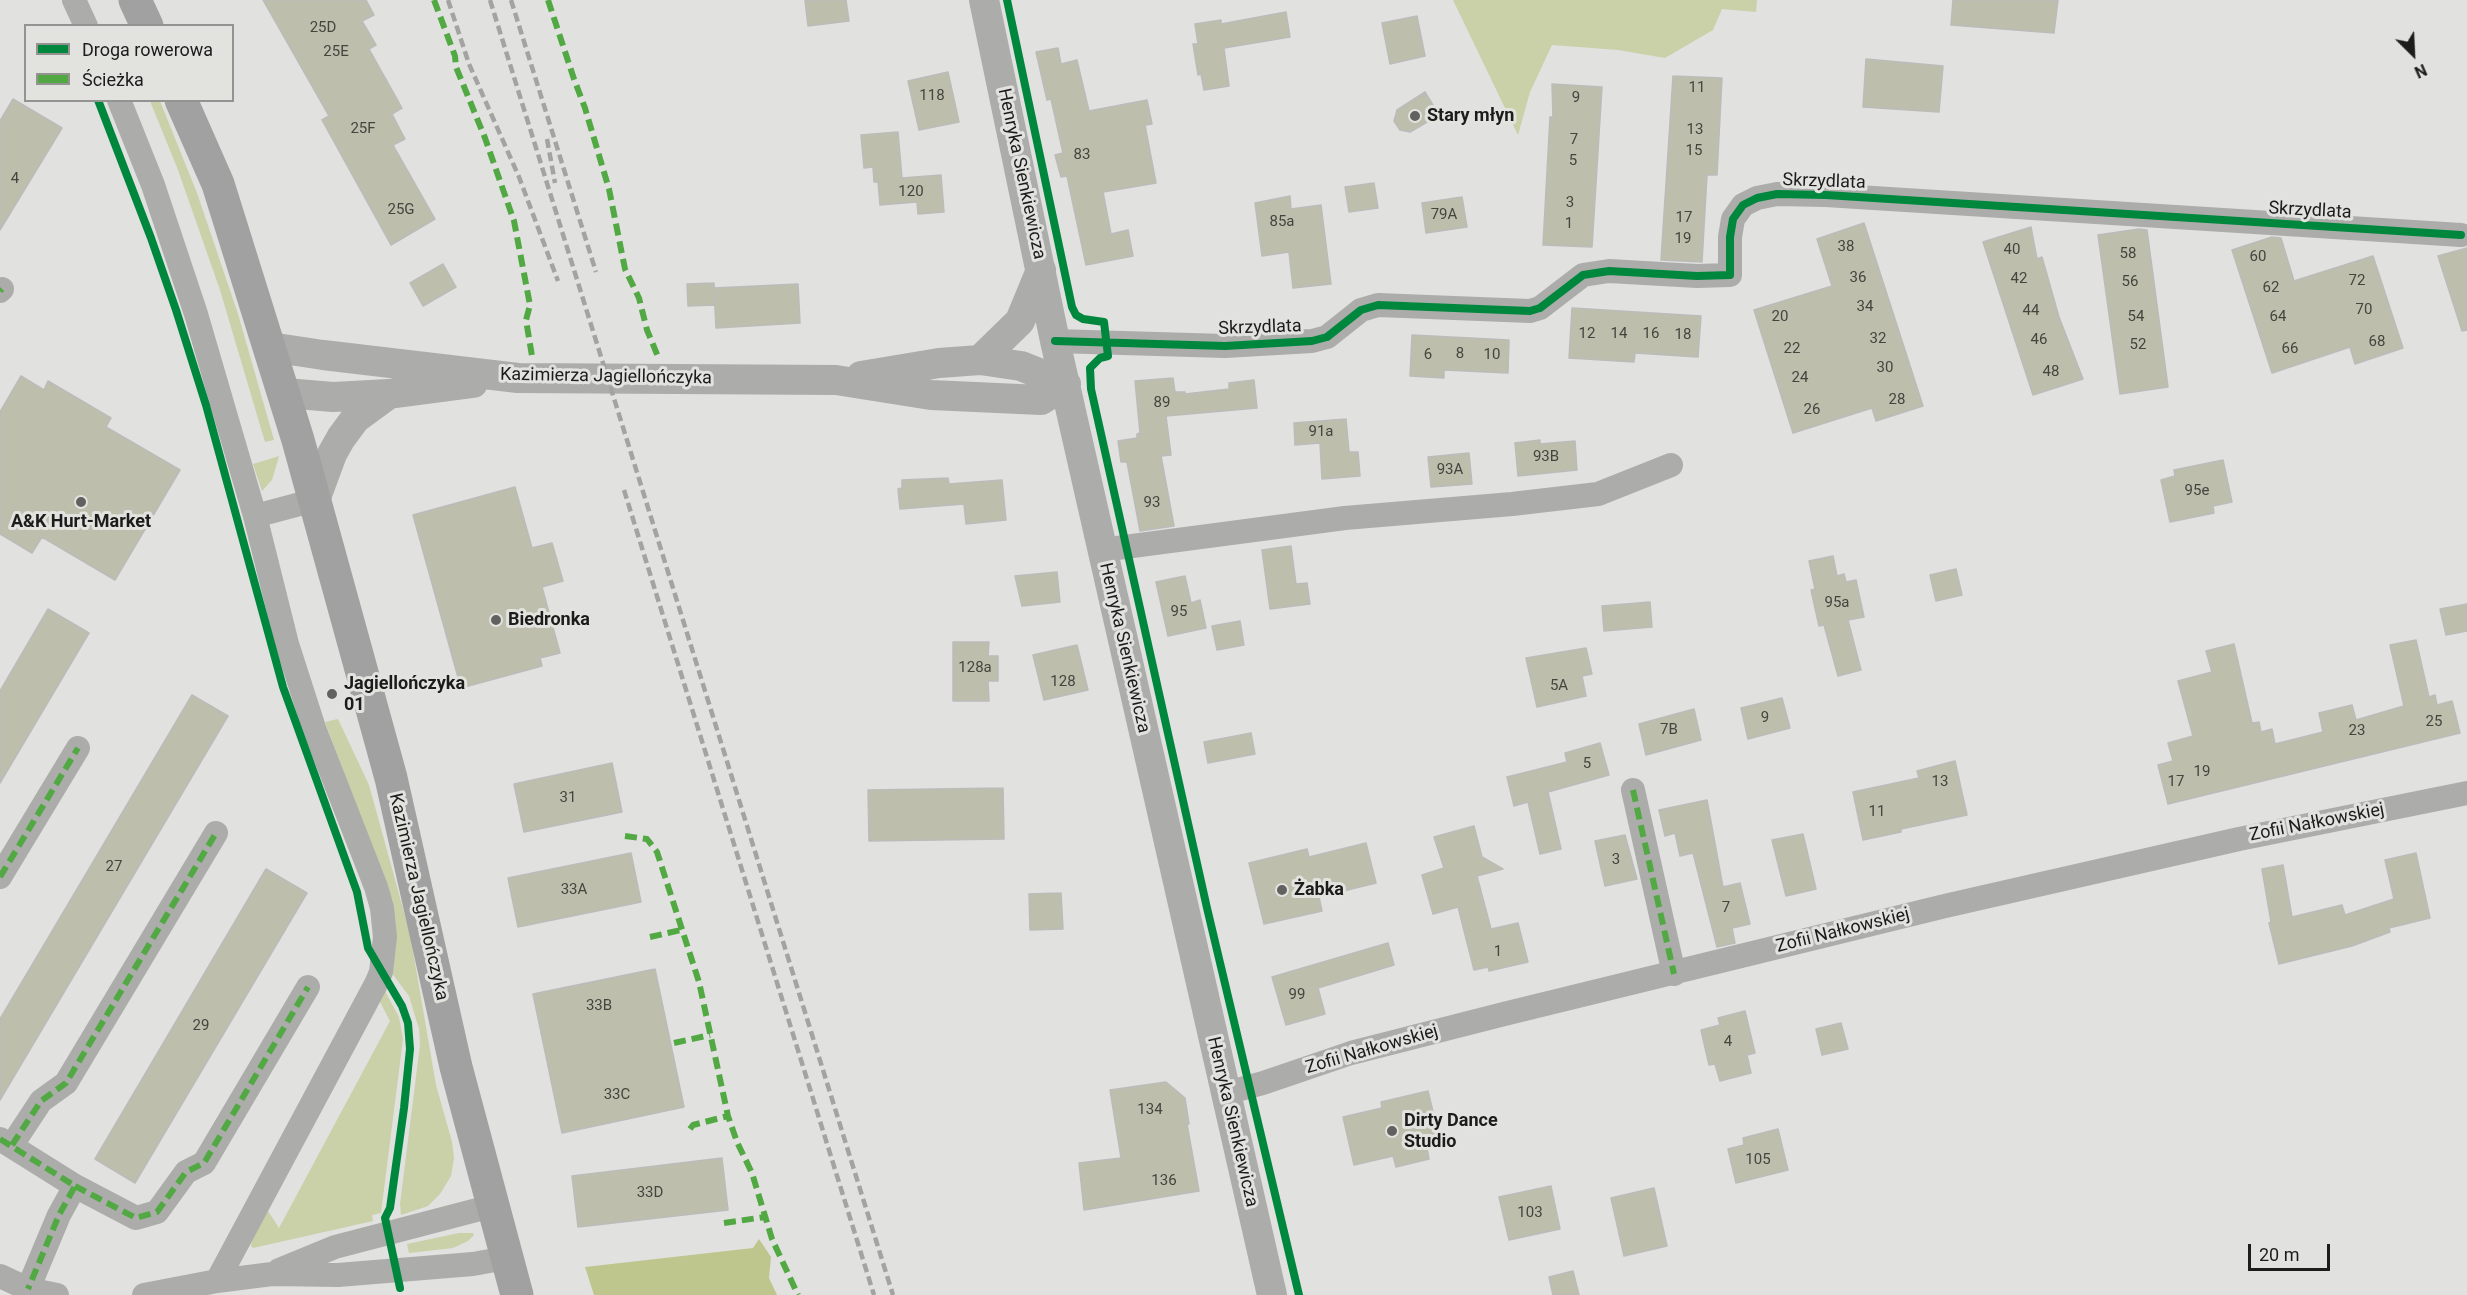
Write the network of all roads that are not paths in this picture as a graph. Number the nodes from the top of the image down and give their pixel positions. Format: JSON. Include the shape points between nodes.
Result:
{"nodes":[{"id":1,"x":74,"y":0,"type":"edge"},
{"id":2,"x":135,"y":0,"type":"edge"},
{"id":3,"x":984,"y":0,"type":"edge"},
{"id":4,"x":85,"y":24,"type":"edge"},
{"id":5,"x":146,"y":24,"type":"edge"},
{"id":6,"x":119,"y":102,"type":"edge"},
{"id":7,"x":182,"y":102,"type":"edge"},
{"id":8,"x":2461,"y":235,"type":"dead end"},
{"id":9,"x":1041,"y":270,"type":"junction"},
{"id":10,"x":1055,"y":341,"type":"junction"},
{"id":11,"x":270,"y":347,"type":"junction"},
{"id":12,"x":980,"y":360,"type":"junction"},
{"id":13,"x":518,"y":378,"type":"junction"},
{"id":14,"x":836,"y":380,"type":"junction"},
{"id":15,"x":1066,"y":384,"type":"junction"},
{"id":16,"x":285,"y":393,"type":"junction"},
{"id":17,"x":389,"y":394,"type":"junction"},
{"id":18,"x":1671,"y":465,"type":"dead end"},
{"id":19,"x":315,"y":500,"type":"junction"},
{"id":20,"x":255,"y":516,"type":"junction"},
{"id":21,"x":1102,"y":550,"type":"junction"},
{"id":22,"x":78,"y":748,"type":"dead end"},
{"id":23,"x":1633,"y":790,"type":"dead end"},
{"id":24,"x":2467,"y":793,"type":"edge"},
{"id":25,"x":216,"y":833,"type":"dead end"},
{"id":26,"x":0,"y":877,"type":"edge"},
{"id":27,"x":1674,"y":974,"type":"junction"},
{"id":28,"x":308,"y":987,"type":"dead end"},
{"id":29,"x":1226,"y":1093,"type":"junction"},
{"id":30,"x":6,"y":1142,"type":"edge"},
{"id":31,"x":75,"y":1186,"type":"junction"},
{"id":32,"x":492,"y":1206,"type":"junction"},
{"id":33,"x":506,"y":1258,"type":"junction"},
{"id":34,"x":272,"y":1274,"type":"junction"},
{"id":35,"x":0,"y":1276,"type":"edge"},
{"id":36,"x":217,"y":1281,"type":"junction"},
{"id":37,"x":28,"y":1289,"type":"junction"},
{"id":38,"x":57,"y":1295,"type":"edge"},
{"id":39,"x":144,"y":1295,"type":"edge"},
{"id":40,"x":517,"y":1295,"type":"edge"},
{"id":41,"x":1272,"y":1295,"type":"edge"}],
"edges":[{"from":1,"to":4,"type":"street"},
{"from":2,"to":5,"type":"main road"},
{"from":3,"to":9,"type":"street","name":"Henryka Sienkiewicza"},
{"from":6,"to":20,"type":"street","via":[[153,185],[196,314]]},
{"from":7,"to":11,"type":"main road","name":"Kazimierza Jagiellończyka","via":[[218,183]]},
{"from":8,"to":10,"type":"street","name":"Skrzydlata","via":[[1777,194],[1743,205],[1733,219],[1730,275],[1609,271],[1582,275],[1540,308],[1530,311],[1378,305],[1361,310],[1327,337],[1312,341],[1225,346]]},
{"from":9,"to":10,"type":"street","name":"Henryka Sienkiewicza"},
{"from":9,"to":12,"type":"street","via":[[1020,321]]},
{"from":10,"to":15,"type":"street","name":"Henryka Sienkiewicza"},
{"from":11,"to":13,"type":"street","name":"Kazimierza Jagiellończyka"},
{"from":11,"to":16,"type":"main road","name":"Kazimierza Jagiellończyka"},
{"from":12,"to":14,"type":"street","name":"Kazimierza Jagiellończyka"},
{"from":12,"to":15,"type":"street","name":"Kazimierza Jagiellończyka","via":[[1022,366]]},
{"from":13,"to":14,"type":"street","name":"Kazimierza Jagiellończyka"},
{"from":13,"to":17,"type":"street"},
{"from":14,"to":15,"type":"street","name":"Kazimierza Jagiellończyka","via":[[931,395],[1041,400]]},
{"from":15,"to":21,"type":"street","name":"Henryka Sienkiewicza"},
{"from":16,"to":17,"type":"street","via":[[333,397]]},
{"from":16,"to":19,"type":"main road","name":"Kazimierza Jagiellończyka"},
{"from":17,"to":19,"type":"street","via":[[355,419],[341,438]]},
{"from":18,"to":21,"type":"street","via":[[1598,494],[1346,518]]},
{"from":19,"to":20,"type":"street"},
{"from":19,"to":32,"type":"main road","name":"Kazimierza Jagiellończyka","via":[[391,778]]},
{"from":20,"to":36,"type":"street","via":[[287,644],[314,728],[376,887],[385,938],[376,984]]},
{"from":21,"to":29,"type":"street","name":"Henryka Sienkiewicza"},
{"from":22,"to":26,"type":"street"},
{"from":23,"to":27,"type":"street"},
{"from":24,"to":27,"type":"street","name":"Zofii Nałkowskiej","via":[[2217,844]]},
{"from":25,"to":30,"type":"street","via":[[66,1083],[41,1101]]},
{"from":27,"to":29,"type":"street","name":"Zofii Nałkowskiej","via":[[1351,1053]]},
{"from":28,"to":31,"type":"street","via":[[204,1163],[186,1172],[158,1212],[136,1218]]},
{"from":29,"to":41,"type":"street","name":"Henryka Sienkiewicza"},
{"from":30,"to":31,"type":"street"},
{"from":31,"to":37,"type":"street"},
{"from":32,"to":33,"type":"main road","name":"Kazimierza Jagiellończyka"},
{"from":32,"to":34,"type":"street","via":[[335,1247]]},
{"from":33,"to":34,"type":"street","via":[[338,1275]]},
{"from":33,"to":40,"type":"main road","name":"Kazimierza Jagiellończyka"},
{"from":34,"to":36,"type":"street"},
{"from":35,"to":37,"type":"street"},
{"from":36,"to":39,"type":"street"},
{"from":37,"to":38,"type":"street"}]}
